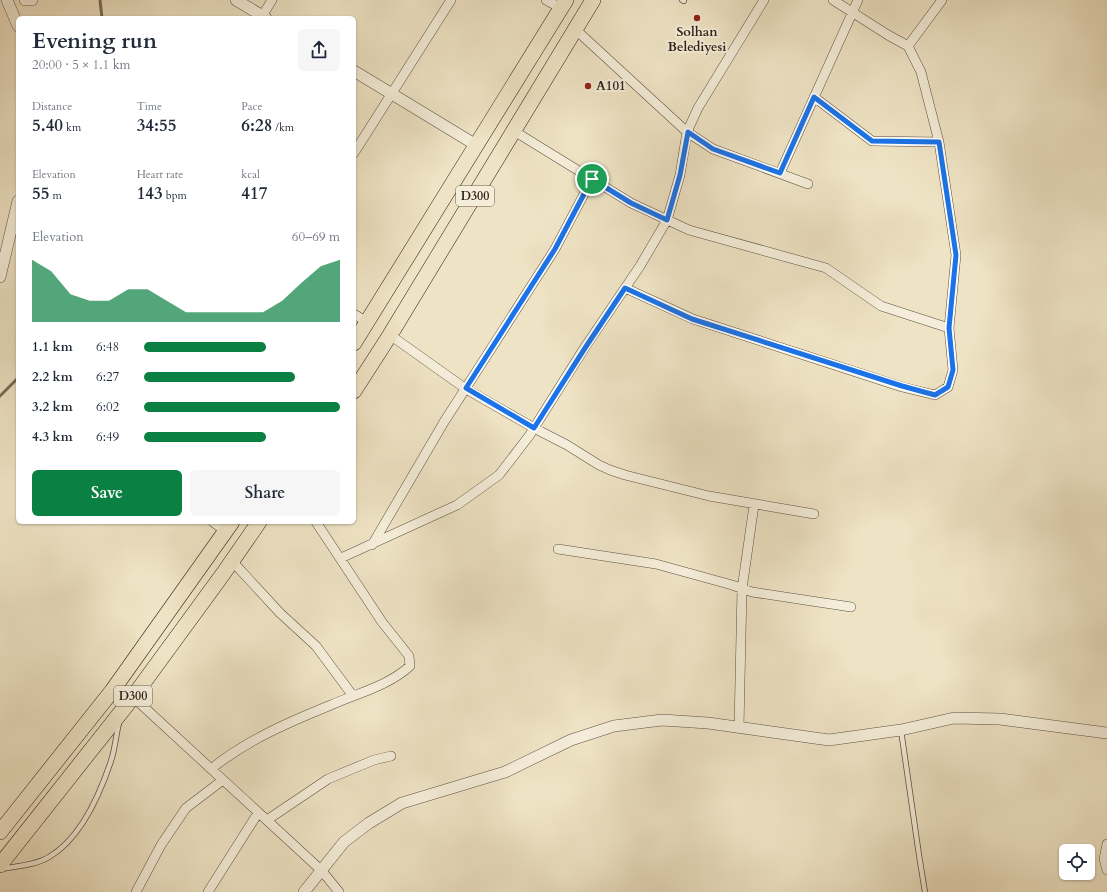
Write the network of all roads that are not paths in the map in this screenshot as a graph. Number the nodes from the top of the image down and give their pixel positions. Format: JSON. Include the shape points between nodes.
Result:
{"nodes":[{"id":1,"x":7,"y":0,"type":"edge"},
{"id":2,"x":25,"y":0,"type":"edge"},
{"id":3,"x":32,"y":0,"type":"edge"},
{"id":4,"x":236,"y":0,"type":"edge"},
{"id":5,"x":272,"y":0,"type":"edge"},
{"id":6,"x":451,"y":0,"type":"edge"},
{"id":7,"x":546,"y":0,"type":"edge"},
{"id":8,"x":593,"y":0,"type":"edge"},
{"id":9,"x":764,"y":0,"type":"edge"},
{"id":10,"x":833,"y":0,"type":"edge"},
{"id":11,"x":858,"y":0,"type":"edge"},
{"id":12,"x":942,"y":0,"type":"edge"},
{"id":13,"x":563,"y":4,"type":"edge"},
{"id":14,"x":851,"y":12,"type":"junction"},
{"id":15,"x":261,"y":16,"type":"edge"},
{"id":16,"x":264,"y":16,"type":"edge"},
{"id":17,"x":16,"y":21,"type":"edge"},
{"id":18,"x":576,"y":29,"type":"junction"},
{"id":19,"x":908,"y":46,"type":"junction"},
{"id":20,"x":356,"y":72,"type":"edge"},
{"id":21,"x":392,"y":94,"type":"junction"},
{"id":22,"x":814,"y":97,"type":"junction"},
{"id":23,"x":514,"y":131,"type":"junction"},
{"id":24,"x":688,"y":132,"type":"junction"},
{"id":25,"x":939,"y":142,"type":"junction"},
{"id":26,"x":476,"y":145,"type":"junction"},
{"id":27,"x":356,"y":150,"type":"edge"},
{"id":28,"x":780,"y":173,"type":"junction"},
{"id":29,"x":592,"y":179,"type":"junction"},
{"id":30,"x":808,"y":184,"type":"dead end"},
{"id":31,"x":16,"y":209,"type":"edge"},
{"id":32,"x":667,"y":220,"type":"junction"},
{"id":33,"x":0,"y":277,"type":"edge"},
{"id":34,"x":625,"y":288,"type":"junction"},
{"id":35,"x":356,"y":315,"type":"edge"},
{"id":36,"x":366,"y":322,"type":"junction"},
{"id":37,"x":949,"y":328,"type":"junction"},
{"id":38,"x":390,"y":335,"type":"junction"},
{"id":39,"x":356,"y":340,"type":"edge"},
{"id":40,"x":356,"y":388,"type":"edge"},
{"id":41,"x":466,"y":388,"type":"junction"},
{"id":42,"x":534,"y":428,"type":"junction"},
{"id":43,"x":754,"y":505,"type":"junction"},
{"id":44,"x":814,"y":514,"type":"dead end"},
{"id":45,"x":219,"y":524,"type":"edge"},
{"id":46,"x":258,"y":524,"type":"edge"},
{"id":47,"x":317,"y":524,"type":"edge"},
{"id":48,"x":229,"y":527,"type":"edge"},
{"id":49,"x":372,"y":545,"type":"junction"},
{"id":50,"x":558,"y":549,"type":"dead end"},
{"id":51,"x":341,"y":558,"type":"junction"},
{"id":52,"x":232,"y":561,"type":"junction"},
{"id":53,"x":742,"y":589,"type":"junction"},
{"id":54,"x":851,"y":607,"type":"dead end"},
{"id":55,"x":115,"y":687,"type":"junction"},
{"id":56,"x":353,"y":696,"type":"junction"},
{"id":57,"x":133,"y":697,"type":"junction"},
{"id":58,"x":120,"y":713,"type":"junction"},
{"id":59,"x":739,"y":727,"type":"junction"},
{"id":60,"x":901,"y":730,"type":"junction"},
{"id":61,"x":1107,"y":733,"type":"edge"},
{"id":62,"x":391,"y":756,"type":"dead end"},
{"id":63,"x":211,"y":769,"type":"junction"},
{"id":64,"x":223,"y":780,"type":"junction"},
{"id":65,"x":258,"y":813,"type":"junction"},
{"id":66,"x":267,"y":820,"type":"junction"},
{"id":67,"x":0,"y":832,"type":"edge"},
{"id":68,"x":1107,"y":844,"type":"edge"},
{"id":69,"x":0,"y":865,"type":"edge"},
{"id":70,"x":0,"y":870,"type":"edge"},
{"id":71,"x":1107,"y":870,"type":"edge"},
{"id":72,"x":322,"y":871,"type":"junction"},
{"id":73,"x":136,"y":892,"type":"edge"},
{"id":74,"x":208,"y":892,"type":"edge"},
{"id":75,"x":304,"y":892,"type":"edge"},
{"id":76,"x":339,"y":892,"type":"edge"},
{"id":77,"x":925,"y":892,"type":"edge"}],
"edges":[{"from":1,"to":17,"type":"street"},
{"from":2,"to":3,"type":"street"},
{"from":4,"to":15,"type":"street"},
{"from":5,"to":16,"type":"street"},
{"from":6,"to":21,"type":"street"},
{"from":7,"to":13,"type":"street"},
{"from":8,"to":18,"type":"highway","number":"D300"},
{"from":9,"to":24,"type":"street","via":[[698,108]]},
{"from":10,"to":14,"type":"street"},
{"from":11,"to":14,"type":"street"},
{"from":12,"to":19,"type":"street"},
{"from":13,"to":26,"type":"highway","number":"D300"},
{"from":14,"to":19,"type":"street"},
{"from":14,"to":22,"type":"street"},
{"from":18,"to":23,"type":"highway","number":"D300"},
{"from":18,"to":24,"type":"street"},
{"from":19,"to":25,"type":"street","via":[[921,72]]},
{"from":20,"to":21,"type":"street"},
{"from":21,"to":26,"type":"street"},
{"from":21,"to":27,"type":"street"},
{"from":22,"to":25,"type":"street","via":[[872,141]]},
{"from":22,"to":28,"type":"street"},
{"from":23,"to":29,"type":"street"},
{"from":23,"to":38,"type":"highway","number":"D300"},
{"from":24,"to":28,"type":"street","via":[[713,149]]},
{"from":24,"to":32,"type":"street","via":[[680,175]]},
{"from":25,"to":37,"type":"street","via":[[956,255]]},
{"from":26,"to":36,"type":"highway","number":"D300"},
{"from":28,"to":30,"type":"street"},
{"from":29,"to":32,"type":"street","via":[[631,203]]},
{"from":29,"to":41,"type":"street","via":[[555,249]]},
{"from":31,"to":33,"type":"street"},
{"from":32,"to":34,"type":"street"},
{"from":32,"to":37,"type":"street","via":[[689,230],[826,268],[881,306]]},
{"from":34,"to":37,"type":"street","via":[[692,319],[935,395],[948,387],[953,370]]},
{"from":34,"to":42,"type":"street"},
{"from":35,"to":36,"type":"street"},
{"from":36,"to":39,"type":"highway","number":"D300"},
{"from":38,"to":40,"type":"highway","number":"D300"},
{"from":38,"to":41,"type":"street"},
{"from":41,"to":42,"type":"street"},
{"from":41,"to":49,"type":"street"},
{"from":42,"to":43,"type":"street","via":[[610,470]]},
{"from":42,"to":49,"type":"street","via":[[499,474],[457,505]]},
{"from":43,"to":44,"type":"street"},
{"from":43,"to":53,"type":"street"},
{"from":45,"to":48,"type":"street"},
{"from":46,"to":52,"type":"highway","number":"D300"},
{"from":47,"to":51,"type":"street"},
{"from":48,"to":55,"type":"highway","number":"D300"},
{"from":49,"to":51,"type":"street"},
{"from":50,"to":53,"type":"street","via":[[656,564]]},
{"from":51,"to":56,"type":"street","via":[[382,622],[410,656],[410,666],[401,674]]},
{"from":52,"to":56,"type":"street","via":[[280,613],[316,646]]},
{"from":52,"to":57,"type":"highway","number":"D300"},
{"from":53,"to":54,"type":"street"},
{"from":53,"to":59,"type":"street"},
{"from":55,"to":57,"type":"street"},
{"from":55,"to":67,"type":"highway","number":"D300"},
{"from":56,"to":63,"type":"street","via":[[259,737]]},
{"from":57,"to":58,"type":"highway","number":"D300"},
{"from":57,"to":63,"type":"street"},
{"from":58,"to":69,"type":"highway","number":"D300"},
{"from":58,"to":70,"type":"lane","via":[[112,760],[92,809],[67,843],[48,857]]},
{"from":59,"to":60,"type":"street","via":[[829,740]]},
{"from":59,"to":72,"type":"street","via":[[662,720],[614,726],[571,740],[505,772],[402,803],[344,842]]},
{"from":60,"to":61,"type":"street","via":[[954,718],[1000,719]]},
{"from":60,"to":77,"type":"lane"},
{"from":62,"to":66,"type":"street","via":[[374,760],[328,779]]},
{"from":63,"to":64,"type":"street"},
{"from":64,"to":65,"type":"street"},
{"from":64,"to":73,"type":"street","via":[[186,808],[161,845]]},
{"from":65,"to":66,"type":"street"},
{"from":65,"to":74,"type":"street"},
{"from":66,"to":72,"type":"street"},
{"from":68,"to":71,"type":"street","via":[[1104,859]]},
{"from":72,"to":75,"type":"street"},
{"from":72,"to":76,"type":"street"}]}
